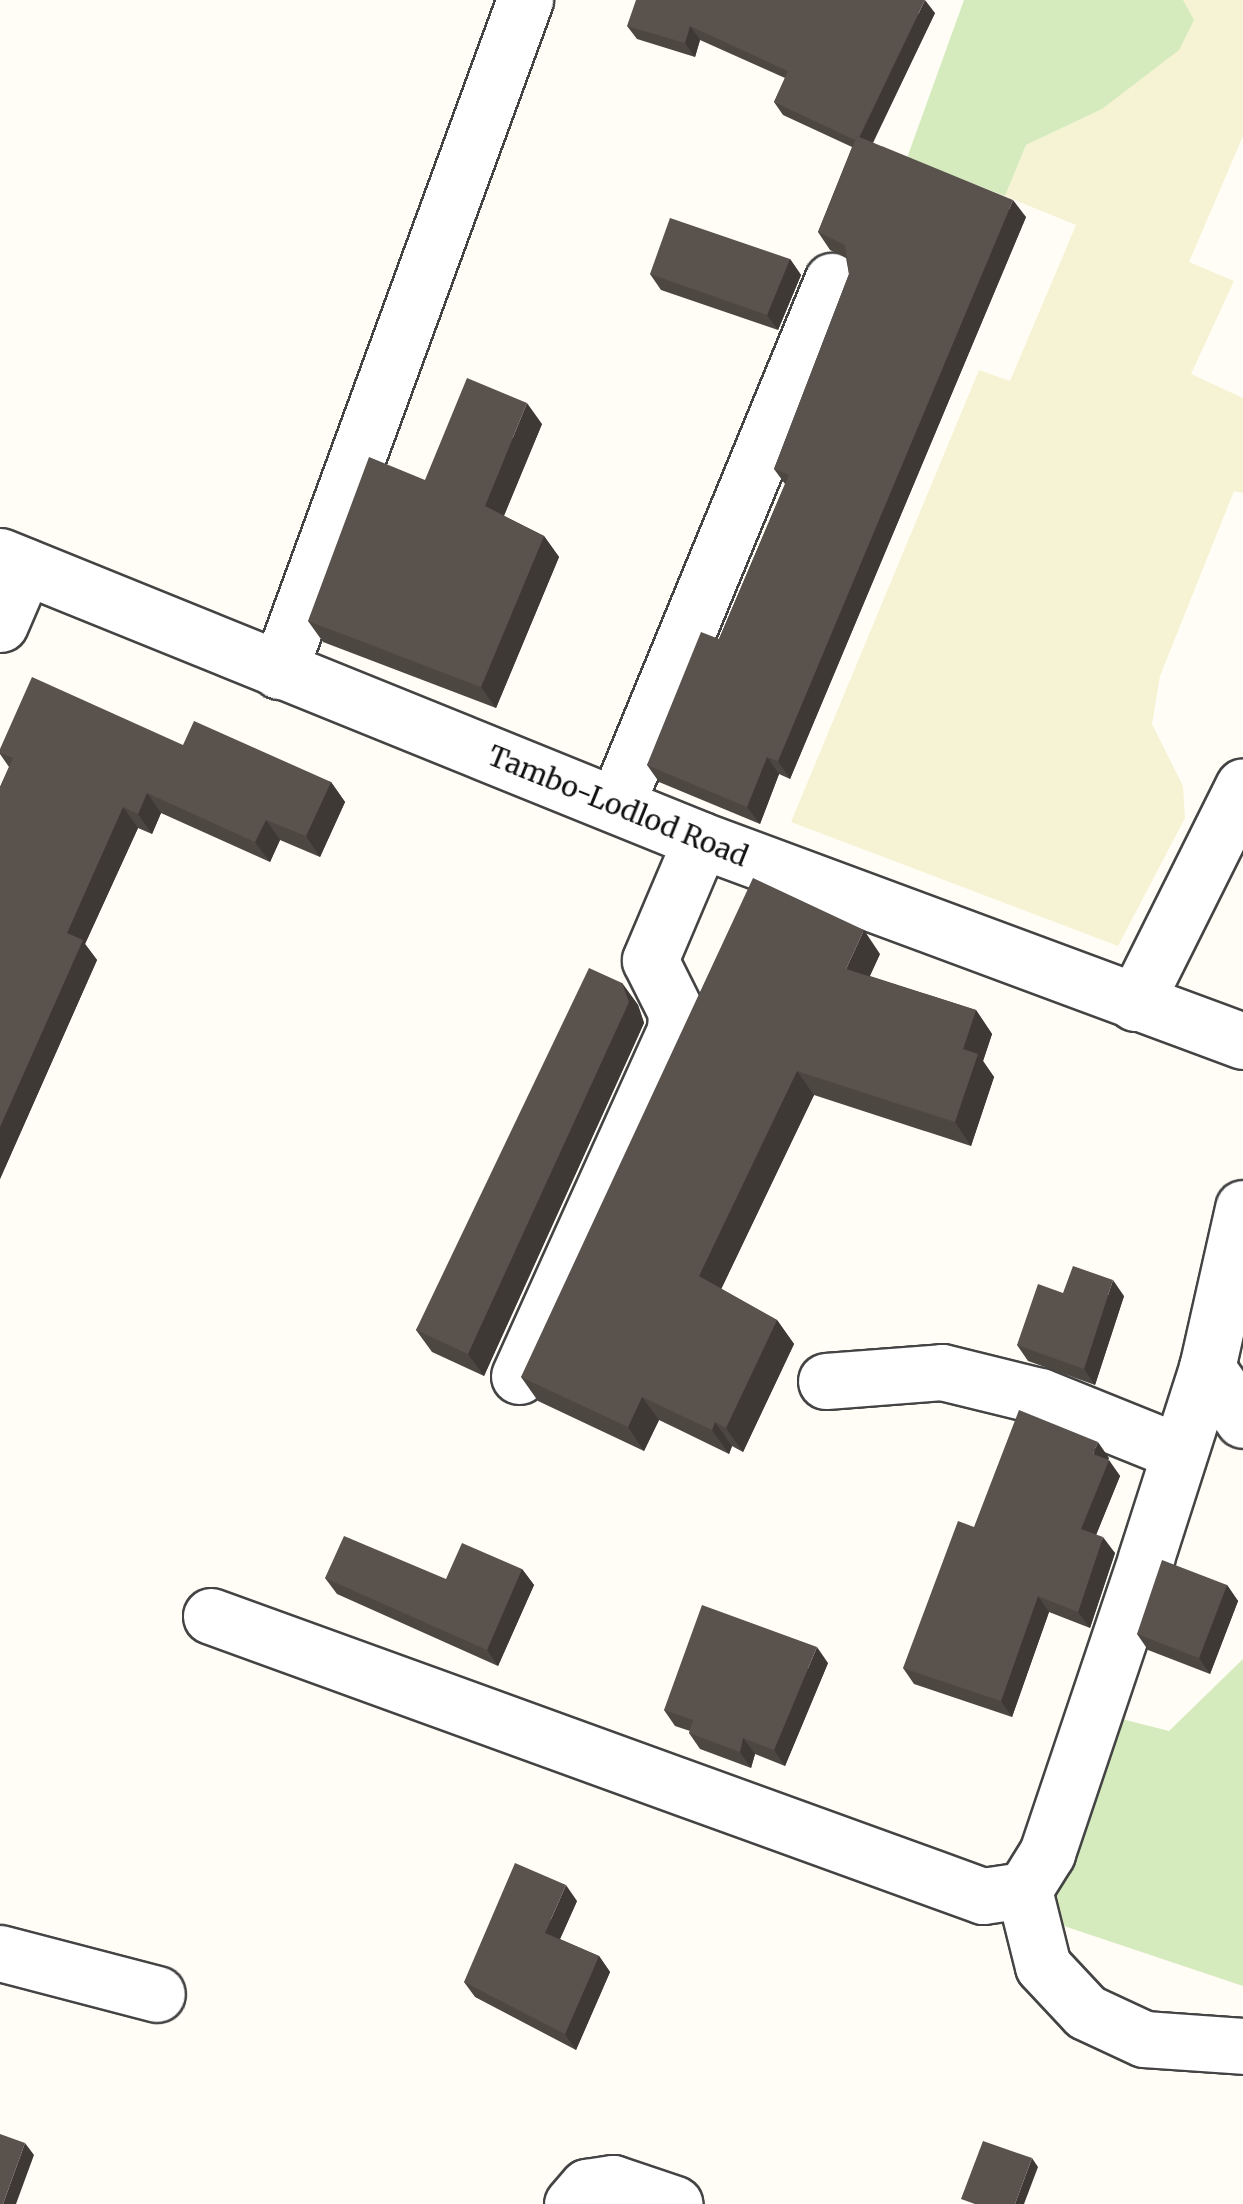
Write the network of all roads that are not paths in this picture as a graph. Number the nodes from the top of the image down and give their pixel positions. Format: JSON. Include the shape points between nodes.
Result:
{"nodes":[{"id":1,"x":525,"y":0,"type":"edge"},
{"id":2,"x":832,"y":282,"type":"dead end"},
{"id":3,"x":12,"y":561,"type":"edge"},
{"id":4,"x":0,"y":624,"type":"edge"},
{"id":5,"x":279,"y":671,"type":"junction"},
{"id":6,"x":1243,"y":786,"type":"edge"},
{"id":7,"x":616,"y":805,"type":"junction"},
{"id":8,"x":702,"y":840,"type":"junction"},
{"id":9,"x":1134,"y":1003,"type":"junction"},
{"id":10,"x":1243,"y":1040,"type":"edge"},
{"id":11,"x":1243,"y":1208,"type":"edge"},
{"id":12,"x":1207,"y":1368,"type":"junction"},
{"id":13,"x":519,"y":1376,"type":"edge"},
{"id":14,"x":826,"y":1381,"type":"dead end"},
{"id":15,"x":1243,"y":1420,"type":"edge"},
{"id":16,"x":1176,"y":1451,"type":"junction"},
{"id":17,"x":211,"y":1616,"type":"dead end"},
{"id":18,"x":1024,"y":1890,"type":"junction"},
{"id":19,"x":0,"y":1953,"type":"edge"},
{"id":20,"x":157,"y":1994,"type":"dead end"},
{"id":21,"x":1243,"y":2046,"type":"edge"},
{"id":22,"x":572,"y":2204,"type":"edge"},
{"id":23,"x":675,"y":2204,"type":"edge"}],
"edges":[{"from":1,"to":5,"type":"street"},
{"from":2,"to":7,"type":"street"},
{"from":3,"to":4,"type":"street"},
{"from":3,"to":5,"type":"street","name":"Tambo-Lodlod Road"},
{"from":5,"to":7,"type":"street","name":"Tambo-Lodlod Road"},
{"from":6,"to":9,"type":"street"},
{"from":7,"to":8,"type":"street","name":"Tambo-Lodlod Road"},
{"from":8,"to":9,"type":"street","name":"Tambo-Lodlod Road"},
{"from":8,"to":13,"type":"street","via":[[650,960],[676,1012],[675,1031]]},
{"from":9,"to":10,"type":"street","name":"Tambo-Lodlod Road"},
{"from":11,"to":12,"type":"street"},
{"from":12,"to":15,"type":"street"},
{"from":12,"to":16,"type":"street"},
{"from":14,"to":16,"type":"street","via":[[942,1372],[1040,1396]]},
{"from":16,"to":18,"type":"street","via":[[1053,1835]]},
{"from":17,"to":18,"type":"street","via":[[983,1896]]},
{"from":18,"to":21,"type":"street","via":[[1043,1966],[1086,2012],[1144,2039]]},
{"from":19,"to":20,"type":"street"},
{"from":22,"to":23,"type":"street","via":[[587,2187],[613,2183]]}]}
